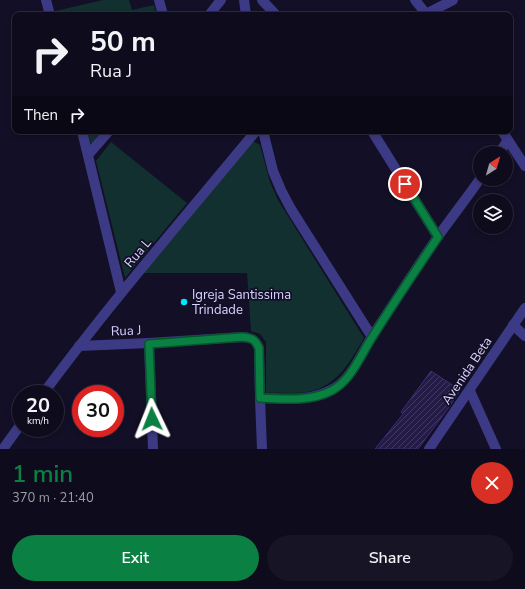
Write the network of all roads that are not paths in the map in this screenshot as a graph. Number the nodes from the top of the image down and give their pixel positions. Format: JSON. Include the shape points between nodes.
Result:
{"nodes":[{"id":1,"x":46,"y":0,"type":"edge"},
{"id":2,"x":159,"y":0,"type":"edge"},
{"id":3,"x":221,"y":0,"type":"edge"},
{"id":4,"x":244,"y":0,"type":"edge"},
{"id":5,"x":262,"y":0,"type":"edge"},
{"id":6,"x":416,"y":0,"type":"edge"},
{"id":7,"x":453,"y":0,"type":"edge"},
{"id":8,"x":49,"y":12,"type":"edge"},
{"id":9,"x":162,"y":12,"type":"edge"},
{"id":10,"x":211,"y":12,"type":"edge"},
{"id":11,"x":246,"y":12,"type":"edge"},
{"id":12,"x":273,"y":12,"type":"edge"},
{"id":13,"x":425,"y":12,"type":"edge"},
{"id":14,"x":432,"y":12,"type":"edge"},
{"id":15,"x":83,"y":134,"type":"edge"},
{"id":16,"x":106,"y":134,"type":"edge"},
{"id":17,"x":254,"y":134,"type":"edge"},
{"id":18,"x":264,"y":134,"type":"edge"},
{"id":19,"x":374,"y":134,"type":"edge"},
{"id":20,"x":504,"y":134,"type":"edge"},
{"id":21,"x":508,"y":140,"type":"junction"},
{"id":22,"x":504,"y":146,"type":"edge"},
{"id":23,"x":88,"y":155,"type":"junction"},
{"id":24,"x":525,"y":166,"type":"edge"},
{"id":25,"x":475,"y":186,"type":"edge"},
{"id":26,"x":438,"y":237,"type":"junction"},
{"id":27,"x":122,"y":292,"type":"junction"},
{"id":28,"x":525,"y":308,"type":"edge"},
{"id":29,"x":513,"y":325,"type":"junction"},
{"id":30,"x":525,"y":336,"type":"edge"},
{"id":31,"x":372,"y":337,"type":"junction"},
{"id":32,"x":149,"y":344,"type":"junction"},
{"id":33,"x":79,"y":346,"type":"junction"},
{"id":34,"x":50,"y":385,"type":"edge"},
{"id":35,"x":470,"y":391,"type":"junction"},
{"id":36,"x":260,"y":398,"type":"junction"},
{"id":37,"x":12,"y":436,"type":"edge"},
{"id":38,"x":2,"y":449,"type":"edge"},
{"id":39,"x":153,"y":449,"type":"edge"},
{"id":40,"x":262,"y":449,"type":"edge"},
{"id":41,"x":430,"y":449,"type":"edge"},
{"id":42,"x":496,"y":449,"type":"edge"}],
"edges":[{"from":1,"to":8,"type":"street"},
{"from":2,"to":9,"type":"street"},
{"from":3,"to":10,"type":"street"},
{"from":4,"to":11,"type":"street"},
{"from":5,"to":12,"type":"street"},
{"from":6,"to":13,"type":"street"},
{"from":7,"to":14,"type":"street"},
{"from":15,"to":23,"type":"street"},
{"from":16,"to":23,"type":"street"},
{"from":17,"to":27,"type":"street","name":"Rua L"},
{"from":18,"to":31,"type":"street","via":[[273,171],[288,203]]},
{"from":19,"to":26,"type":"street"},
{"from":20,"to":21,"type":"street"},
{"from":21,"to":22,"type":"street"},
{"from":21,"to":24,"type":"street"},
{"from":23,"to":27,"type":"street"},
{"from":25,"to":26,"type":"street"},
{"from":26,"to":31,"type":"street"},
{"from":27,"to":33,"type":"street","name":"Rua L"},
{"from":28,"to":29,"type":"street","name":"Avenida Beta"},
{"from":29,"to":30,"type":"street"},
{"from":29,"to":35,"type":"street","name":"Avenida Beta"},
{"from":31,"to":36,"type":"street","via":[[342,384],[332,390],[306,398]]},
{"from":32,"to":33,"type":"street","name":"Rua J"},
{"from":32,"to":36,"type":"street","name":"Rua J","via":[[251,338],[256,341],[259,348]]},
{"from":32,"to":39,"type":"street"},
{"from":33,"to":34,"type":"street","name":"Rua L"},
{"from":35,"to":41,"type":"street","name":"Avenida Beta"},
{"from":35,"to":42,"type":"street"},
{"from":36,"to":40,"type":"street","name":"Rua J"},
{"from":37,"to":38,"type":"street"}]}
